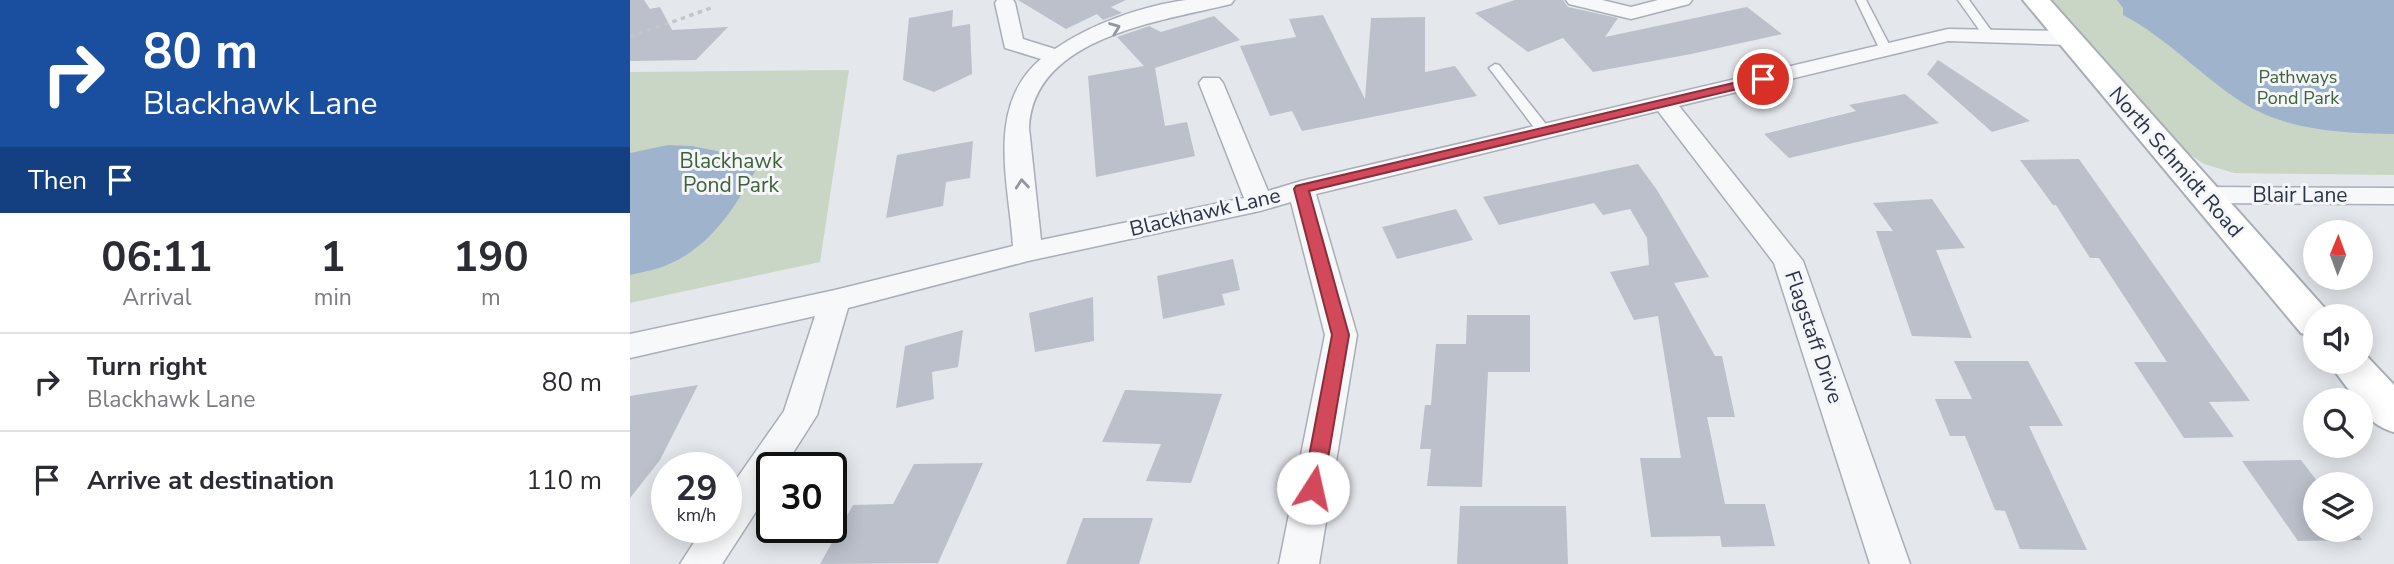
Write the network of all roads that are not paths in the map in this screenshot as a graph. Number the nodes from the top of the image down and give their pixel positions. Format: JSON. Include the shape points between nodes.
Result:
{"nodes":[{"id":1,"x":1224,"y":0,"type":"edge"},
{"id":2,"x":1576,"y":0,"type":"edge"},
{"id":3,"x":1682,"y":0,"type":"edge"},
{"id":4,"x":1861,"y":0,"type":"edge"},
{"id":5,"x":1963,"y":0,"type":"edge"},
{"id":6,"x":2036,"y":0,"type":"edge"},
{"id":7,"x":1005,"y":3,"type":"dead end"},
{"id":8,"x":1176,"y":4,"type":"edge"},
{"id":9,"x":1989,"y":36,"type":"junction"},
{"id":10,"x":2068,"y":38,"type":"junction"},
{"id":11,"x":1886,"y":50,"type":"junction"},
{"id":12,"x":1057,"y":57,"type":"junction"},
{"id":13,"x":1495,"y":68,"type":"dead end"},
{"id":14,"x":1211,"y":83,"type":"dead end"},
{"id":15,"x":1664,"y":103,"type":"junction"},
{"id":16,"x":1544,"y":131,"type":"junction"},
{"id":17,"x":1301,"y":189,"type":"junction"},
{"id":18,"x":2205,"y":195,"type":"junction"},
{"id":19,"x":2394,"y":196,"type":"edge"},
{"id":20,"x":1260,"y":203,"type":"junction"},
{"id":21,"x":1028,"y":252,"type":"junction"},
{"id":22,"x":835,"y":301,"type":"junction"},
{"id":23,"x":2303,"y":309,"type":"edge"},
{"id":24,"x":630,"y":346,"type":"edge"},
{"id":25,"x":2359,"y":374,"type":"edge"},
{"id":26,"x":2394,"y":415,"type":"edge"},
{"id":27,"x":742,"y":502,"type":"edge"},
{"id":28,"x":714,"y":543,"type":"edge"},
{"id":29,"x":700,"y":564,"type":"edge"},
{"id":30,"x":1299,"y":564,"type":"edge"},
{"id":31,"x":1890,"y":564,"type":"edge"}],
"edges":[{"from":1,"to":8,"type":"street"},
{"from":2,"to":3,"type":"street","via":[[1632,13]]},
{"from":4,"to":11,"type":"lane"},
{"from":5,"to":9,"type":"lane"},
{"from":6,"to":10,"type":"street","name":"North Schmidt Road"},
{"from":7,"to":12,"type":"street","via":[[1013,43]]},
{"from":12,"to":8,"type":"street","one_way":true,"via":[[1093,37]]},
{"from":9,"to":10,"type":"street","name":"Blackhawk Lane"},
{"from":9,"to":11,"type":"street","name":"Blackhawk Lane","via":[[1948,35]]},
{"from":10,"to":18,"type":"street","name":"North Schmidt Road"},
{"from":11,"to":15,"type":"street","name":"Blackhawk Lane"},
{"from":21,"to":12,"type":"street","one_way":true,"via":[[1018,110],[1027,87]]},
{"from":13,"to":16,"type":"lane"},
{"from":14,"to":20,"type":"street"},
{"from":15,"to":16,"type":"street","name":"Blackhawk Lane"},
{"from":15,"to":31,"type":"street","name":"Flagstaff Drive","via":[[1788,261]]},
{"from":16,"to":17,"type":"street","name":"Blackhawk Lane"},
{"from":17,"to":20,"type":"street","name":"Blackhawk Lane"},
{"from":17,"to":30,"type":"street","via":[[1341,335]]},
{"from":18,"to":19,"type":"street","name":"Blair Lane"},
{"from":18,"to":23,"type":"street","name":"North Schmidt Road"},
{"from":20,"to":21,"type":"street","name":"Blackhawk Lane"},
{"from":21,"to":22,"type":"street","name":"Blackhawk Lane"},
{"from":22,"to":24,"type":"street","name":"Blackhawk Lane"},
{"from":22,"to":27,"type":"street","via":[[800,415]]},
{"from":25,"to":26,"type":"street"},
{"from":28,"to":29,"type":"street"}]}
